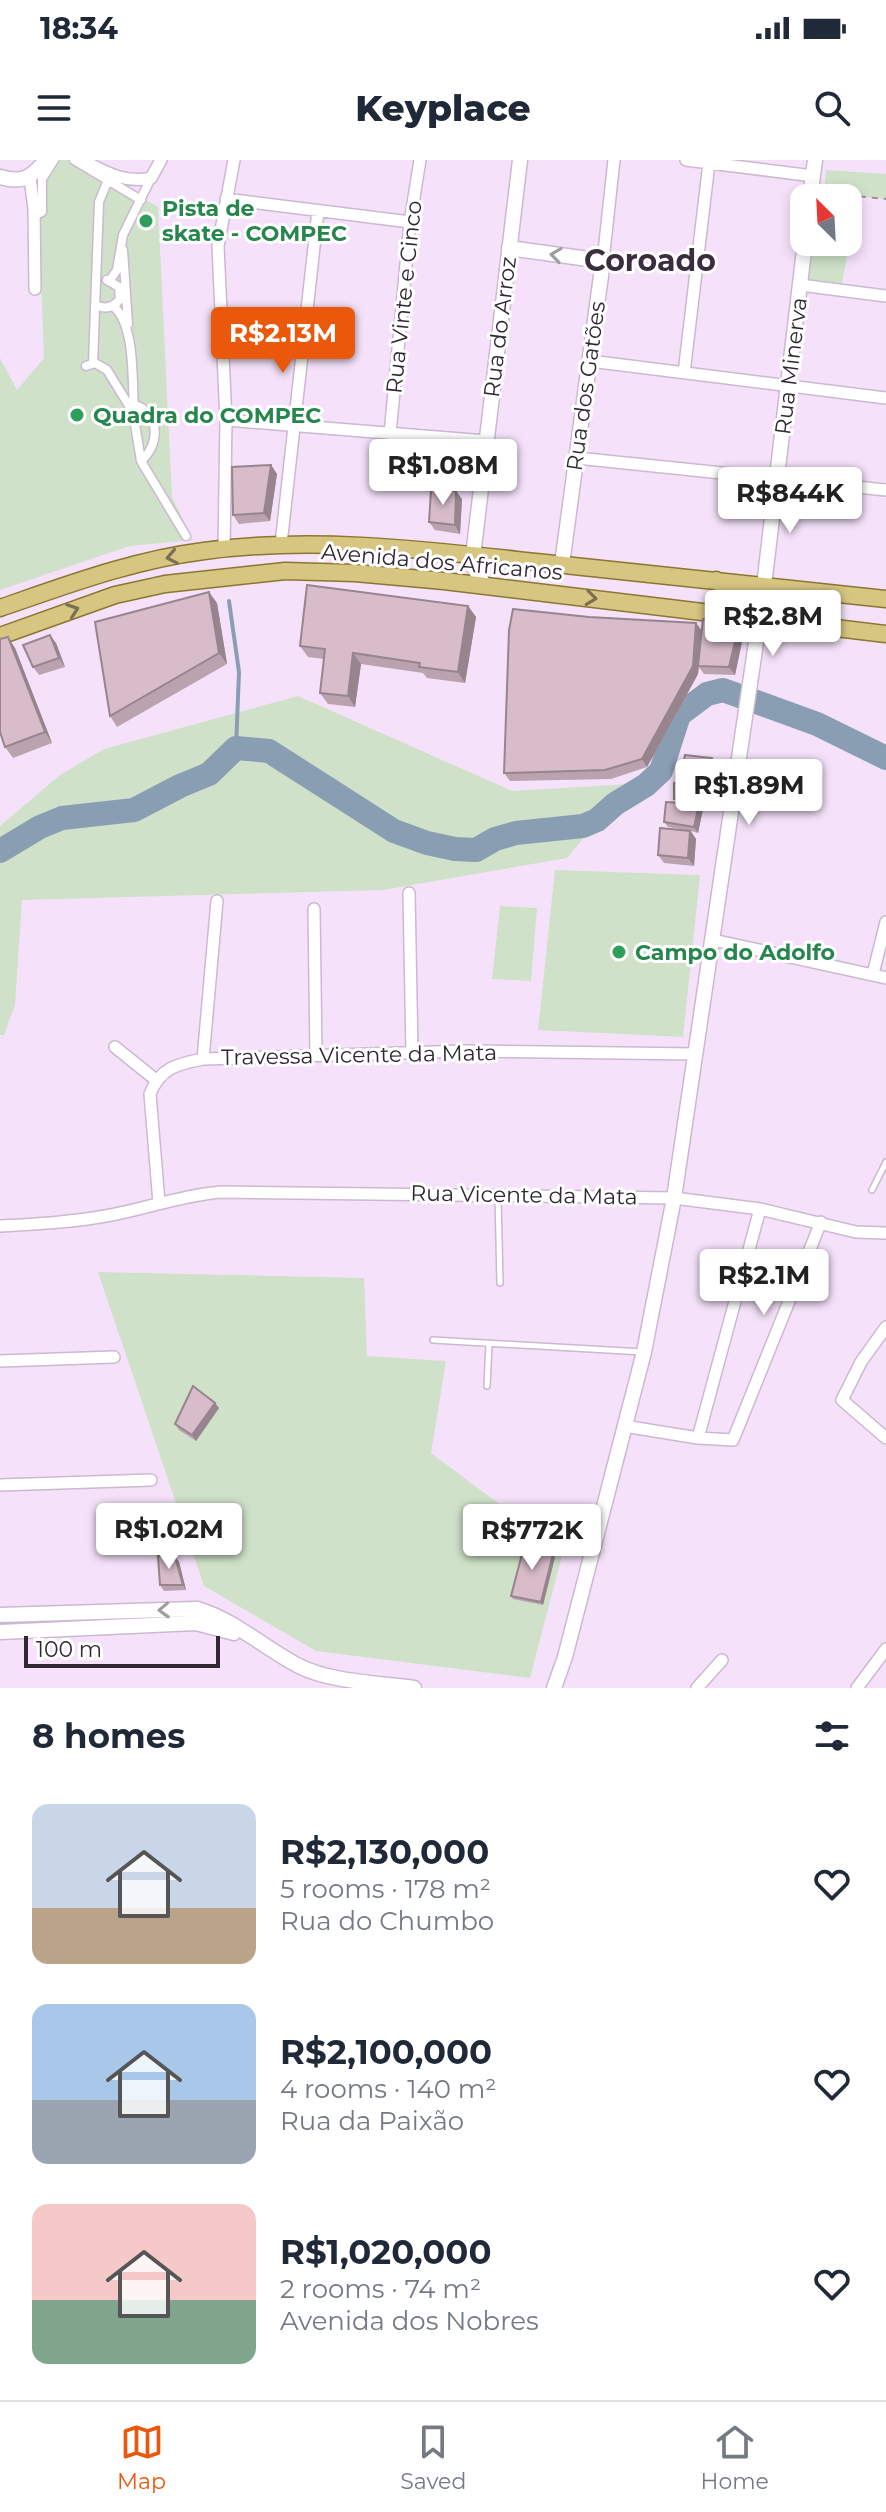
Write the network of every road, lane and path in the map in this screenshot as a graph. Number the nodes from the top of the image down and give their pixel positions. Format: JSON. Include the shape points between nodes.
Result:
{"nodes":[{"id":1,"x":54,"y":160,"type":"edge"},
{"id":2,"x":74,"y":160,"type":"edge"},
{"id":3,"x":82,"y":160,"type":"edge"},
{"id":4,"x":161,"y":160,"type":"edge"},
{"id":5,"x":234,"y":160,"type":"edge"},
{"id":6,"x":420,"y":160,"type":"edge"},
{"id":7,"x":520,"y":160,"type":"edge"},
{"id":8,"x":614,"y":160,"type":"edge"},
{"id":9,"x":686,"y":160,"type":"edge"},
{"id":10,"x":815,"y":160,"type":"edge"},
{"id":11,"x":709,"y":163,"type":"junction"},
{"id":12,"x":38,"y":170,"type":"edge"},
{"id":13,"x":0,"y":177,"type":"edge"},
{"id":14,"x":109,"y":177,"type":"junction"},
{"id":15,"x":151,"y":178,"type":"junction"},
{"id":16,"x":792,"y":184,"type":"edge"},
{"id":17,"x":813,"y":184,"type":"edge"},
{"id":18,"x":862,"y":196,"type":"edge"},
{"id":19,"x":226,"y":199,"type":"junction"},
{"id":20,"x":886,"y":199,"type":"edge"},
{"id":21,"x":141,"y":200,"type":"junction"},
{"id":22,"x":318,"y":211,"type":"junction"},
{"id":23,"x":34,"y":216,"type":"junction"},
{"id":24,"x":410,"y":222,"type":"junction"},
{"id":25,"x":122,"y":241,"type":"junction"},
{"id":26,"x":509,"y":248,"type":"junction"},
{"id":27,"x":803,"y":256,"type":"edge"},
{"id":28,"x":603,"y":261,"type":"junction"},
{"id":29,"x":110,"y":280,"type":"junction"},
{"id":30,"x":97,"y":283,"type":"junction"},
{"id":31,"x":800,"y":285,"type":"junction"},
{"id":32,"x":35,"y":289,"type":"dead end"},
{"id":33,"x":886,"y":296,"type":"edge"},
{"id":34,"x":96,"y":305,"type":"junction"},
{"id":35,"x":113,"y":306,"type":"junction"},
{"id":36,"x":128,"y":337,"type":"junction"},
{"id":37,"x":590,"y":361,"type":"junction"},
{"id":38,"x":684,"y":373,"type":"junction"},
{"id":39,"x":789,"y":386,"type":"junction"},
{"id":40,"x":886,"y":398,"type":"edge"},
{"id":41,"x":133,"y":404,"type":"junction"},
{"id":42,"x":134,"y":418,"type":"junction"},
{"id":43,"x":226,"y":420,"type":"junction"},
{"id":44,"x":295,"y":426,"type":"junction"},
{"id":45,"x":390,"y":434,"type":"junction"},
{"id":46,"x":486,"y":441,"type":"junction"},
{"id":47,"x":577,"y":458,"type":"junction"},
{"id":48,"x":141,"y":461,"type":"junction"},
{"id":49,"x":778,"y":479,"type":"junction"},
{"id":50,"x":886,"y":490,"type":"edge"},
{"id":51,"x":186,"y":536,"type":"dead end"},
{"id":52,"x":281,"y":544,"type":"junction"},
{"id":53,"x":224,"y":549,"type":"junction"},
{"id":54,"x":473,"y":556,"type":"junction"},
{"id":55,"x":562,"y":564,"type":"junction"},
{"id":56,"x":716,"y":580,"type":"junction"},
{"id":57,"x":485,"y":586,"type":"junction"},
{"id":58,"x":765,"y":586,"type":"junction"},
{"id":59,"x":886,"y":599,"type":"edge"},
{"id":60,"x":0,"y":608,"type":"edge"},
{"id":61,"x":760,"y":619,"type":"junction"},
{"id":62,"x":886,"y":634,"type":"edge"},
{"id":63,"x":0,"y":636,"type":"edge"},
{"id":64,"x":409,"y":893,"type":"dead end"},
{"id":65,"x":217,"y":901,"type":"dead end"},
{"id":66,"x":314,"y":909,"type":"dead end"},
{"id":67,"x":886,"y":922,"type":"edge"},
{"id":68,"x":713,"y":940,"type":"junction"},
{"id":69,"x":873,"y":974,"type":"junction"},
{"id":70,"x":886,"y":978,"type":"edge"},
{"id":71,"x":115,"y":1047,"type":"dead end"},
{"id":72,"x":412,"y":1052,"type":"junction"},
{"id":73,"x":695,"y":1054,"type":"junction"},
{"id":74,"x":316,"y":1055,"type":"junction"},
{"id":75,"x":203,"y":1059,"type":"junction"},
{"id":76,"x":156,"y":1080,"type":"junction"},
{"id":77,"x":886,"y":1162,"type":"edge"},
{"id":78,"x":872,"y":1190,"type":"dead end"},
{"id":79,"x":498,"y":1194,"type":"junction"},
{"id":80,"x":674,"y":1198,"type":"junction"},
{"id":81,"x":159,"y":1203,"type":"junction"},
{"id":82,"x":760,"y":1209,"type":"junction"},
{"id":83,"x":821,"y":1222,"type":"junction"},
{"id":84,"x":0,"y":1226,"type":"edge"},
{"id":85,"x":886,"y":1233,"type":"edge"},
{"id":86,"x":500,"y":1283,"type":"dead end"},
{"id":87,"x":886,"y":1327,"type":"edge"},
{"id":88,"x":433,"y":1340,"type":"dead end"},
{"id":89,"x":489,"y":1344,"type":"junction"},
{"id":90,"x":644,"y":1352,"type":"junction"},
{"id":91,"x":114,"y":1357,"type":"dead end"},
{"id":92,"x":0,"y":1361,"type":"edge"},
{"id":93,"x":487,"y":1386,"type":"dead end"},
{"id":94,"x":624,"y":1426,"type":"junction"},
{"id":95,"x":698,"y":1438,"type":"junction"},
{"id":96,"x":886,"y":1438,"type":"edge"},
{"id":97,"x":151,"y":1480,"type":"dead end"},
{"id":98,"x":0,"y":1485,"type":"edge"},
{"id":99,"x":0,"y":1615,"type":"edge"},
{"id":100,"x":0,"y":1632,"type":"edge"},
{"id":101,"x":261,"y":1644,"type":"junction"},
{"id":102,"x":886,"y":1649,"type":"edge"},
{"id":103,"x":722,"y":1660,"type":"dead end"},
{"id":104,"x":414,"y":1688,"type":"edge"},
{"id":105,"x":554,"y":1688,"type":"edge"},
{"id":106,"x":697,"y":1688,"type":"edge"},
{"id":107,"x":857,"y":1688,"type":"edge"}],
"edges":[{"from":1,"to":23,"type":"street","via":[[42,179],[42,212]]},
{"from":2,"to":14,"type":"street"},
{"from":3,"to":14,"type":"street"},
{"from":4,"to":15,"type":"street"},
{"from":5,"to":19,"type":"street"},
{"from":6,"to":24,"type":"street","name":"Rua Vinte e Cinco"},
{"from":7,"to":26,"type":"street","name":"Rua do Arroz"},
{"from":8,"to":28,"type":"street","name":"Rua dos Gatões"},
{"from":9,"to":11,"type":"street"},
{"from":10,"to":17,"type":"street"},
{"from":11,"to":16,"type":"street"},
{"from":11,"to":38,"type":"street"},
{"from":12,"to":13,"type":"street","via":[[14,181]]},
{"from":12,"to":23,"type":"street"},
{"from":14,"to":15,"type":"street"},
{"from":14,"to":21,"type":"street"},
{"from":14,"to":30,"type":"street","via":[[99,202]]},
{"from":15,"to":21,"type":"street"},
{"from":18,"to":20,"type":"path"},
{"from":19,"to":22,"type":"street"},
{"from":19,"to":43,"type":"street","via":[[218,246]]},
{"from":21,"to":25,"type":"street"},
{"from":22,"to":24,"type":"street"},
{"from":22,"to":44,"type":"street"},
{"from":23,"to":32,"type":"street"},
{"from":24,"to":45,"type":"street","name":"Rua Vinte e Cinco"},
{"from":25,"to":29,"type":"street"},
{"from":25,"to":36,"type":"street"},
{"from":28,"to":26,"type":"street","one_way":true},
{"from":26,"to":46,"type":"street","name":"Rua do Arroz"},
{"from":27,"to":31,"type":"street","name":"Rua Minerva"},
{"from":28,"to":37,"type":"street","name":"Rua dos Gatões"},
{"from":29,"to":30,"type":"street"},
{"from":29,"to":35,"type":"street","via":[[120,293]]},
{"from":30,"to":34,"type":"street"},
{"from":31,"to":33,"type":"street"},
{"from":31,"to":39,"type":"street","name":"Rua Minerva"},
{"from":34,"to":35,"type":"street"},
{"from":34,"to":42,"type":"street","via":[[90,365],[107,370]]},
{"from":35,"to":36,"type":"street"},
{"from":36,"to":41,"type":"street"},
{"from":37,"to":38,"type":"street"},
{"from":37,"to":47,"type":"street","name":"Rua dos Gatões"},
{"from":38,"to":39,"type":"street"},
{"from":39,"to":40,"type":"street"},
{"from":39,"to":49,"type":"street","name":"Rua Minerva"},
{"from":41,"to":42,"type":"street"},
{"from":41,"to":48,"type":"street","via":[[147,411],[155,434],[153,448]]},
{"from":42,"to":48,"type":"street"},
{"from":43,"to":44,"type":"street"},
{"from":43,"to":53,"type":"street"},
{"from":44,"to":45,"type":"street"},
{"from":44,"to":52,"type":"street"},
{"from":45,"to":46,"type":"street"},
{"from":46,"to":54,"type":"street","name":"Rua do Arroz"},
{"from":47,"to":49,"type":"street"},
{"from":47,"to":55,"type":"street","name":"Rua dos Gatões"},
{"from":48,"to":51,"type":"street"},
{"from":49,"to":50,"type":"street"},
{"from":49,"to":58,"type":"street","name":"Rua Minerva"},
{"from":52,"to":53,"type":"main road","name":"Avenida dos Africanos"},
{"from":52,"to":54,"type":"main road","name":"Avenida dos Africanos"},
{"from":53,"to":60,"type":"main road","name":"Avenida dos Africanos","one_way":true,"via":[[137,564]]},
{"from":54,"to":55,"type":"main road","name":"Avenida dos Africanos"},
{"from":54,"to":57,"type":"street","name":"Rua do Arroz"},
{"from":55,"to":56,"type":"main road","name":"Avenida dos Africanos"},
{"from":56,"to":58,"type":"main road","name":"Avenida dos Africanos"},
{"from":56,"to":61,"type":"main road"},
{"from":57,"to":61,"type":"main road","name":"Avenida dos Africanos","one_way":true},
{"from":63,"to":57,"type":"main road","name":"Avenida dos Africanos","one_way":true,"via":[[115,595],[217,577],[285,571]]},
{"from":58,"to":59,"type":"main road","name":"Avenida dos Africanos"},
{"from":58,"to":61,"type":"street","name":"Rua Minerva"},
{"from":61,"to":62,"type":"main road","name":"Avenida dos Africanos"},
{"from":61,"to":68,"type":"street","name":"Rua Minerva"},
{"from":64,"to":72,"type":"street"},
{"from":65,"to":75,"type":"street"},
{"from":66,"to":74,"type":"street"},
{"from":67,"to":69,"type":"street"},
{"from":68,"to":69,"type":"street"},
{"from":68,"to":73,"type":"street","name":"Rua Minerva"},
{"from":69,"to":70,"type":"street"},
{"from":71,"to":76,"type":"street"},
{"from":72,"to":73,"type":"street","name":"Travessa Vicente da Mata"},
{"from":72,"to":74,"type":"street","name":"Travessa Vicente da Mata"},
{"from":73,"to":80,"type":"street","name":"Rua Minerva"},
{"from":74,"to":75,"type":"street","name":"Travessa Vicente da Mata"},
{"from":75,"to":76,"type":"street","name":"Travessa Vicente da Mata","via":[[168,1068]]},
{"from":76,"to":81,"type":"street","via":[[150,1111]]},
{"from":77,"to":78,"type":"lane"},
{"from":79,"to":80,"type":"street","name":"Rua Vicente da Mata"},
{"from":79,"to":81,"type":"street","name":"Rua Vicente da Mata","via":[[221,1192]]},
{"from":79,"to":86,"type":"lane"},
{"from":80,"to":82,"type":"street","name":"Rua Vicente da Mata"},
{"from":80,"to":90,"type":"street","name":"Rua Minerva"},
{"from":81,"to":84,"type":"street","name":"Rua Vicente da Mata","via":[[67,1222]]},
{"from":82,"to":83,"type":"street","name":"Rua Vicente da Mata"},
{"from":82,"to":95,"type":"street"},
{"from":83,"to":85,"type":"street","name":"Rua Vicente da Mata","via":[[856,1232]]},
{"from":83,"to":95,"type":"street","via":[[731,1441]]},
{"from":87,"to":96,"type":"street","via":[[842,1400]]},
{"from":88,"to":89,"type":"lane"},
{"from":89,"to":90,"type":"lane"},
{"from":89,"to":93,"type":"lane"},
{"from":90,"to":94,"type":"street","name":"Rua Minerva"},
{"from":91,"to":92,"type":"street"},
{"from":94,"to":95,"type":"street"},
{"from":94,"to":105,"type":"street","name":"Rua Minerva"},
{"from":97,"to":98,"type":"street"},
{"from":101,"to":99,"type":"street","one_way":true,"via":[[226,1620],[197,1609]]},
{"from":100,"to":101,"type":"street","via":[[196,1623]]},
{"from":101,"to":104,"type":"street","via":[[312,1672]]},
{"from":102,"to":107,"type":"street"},
{"from":103,"to":106,"type":"street"}]}
